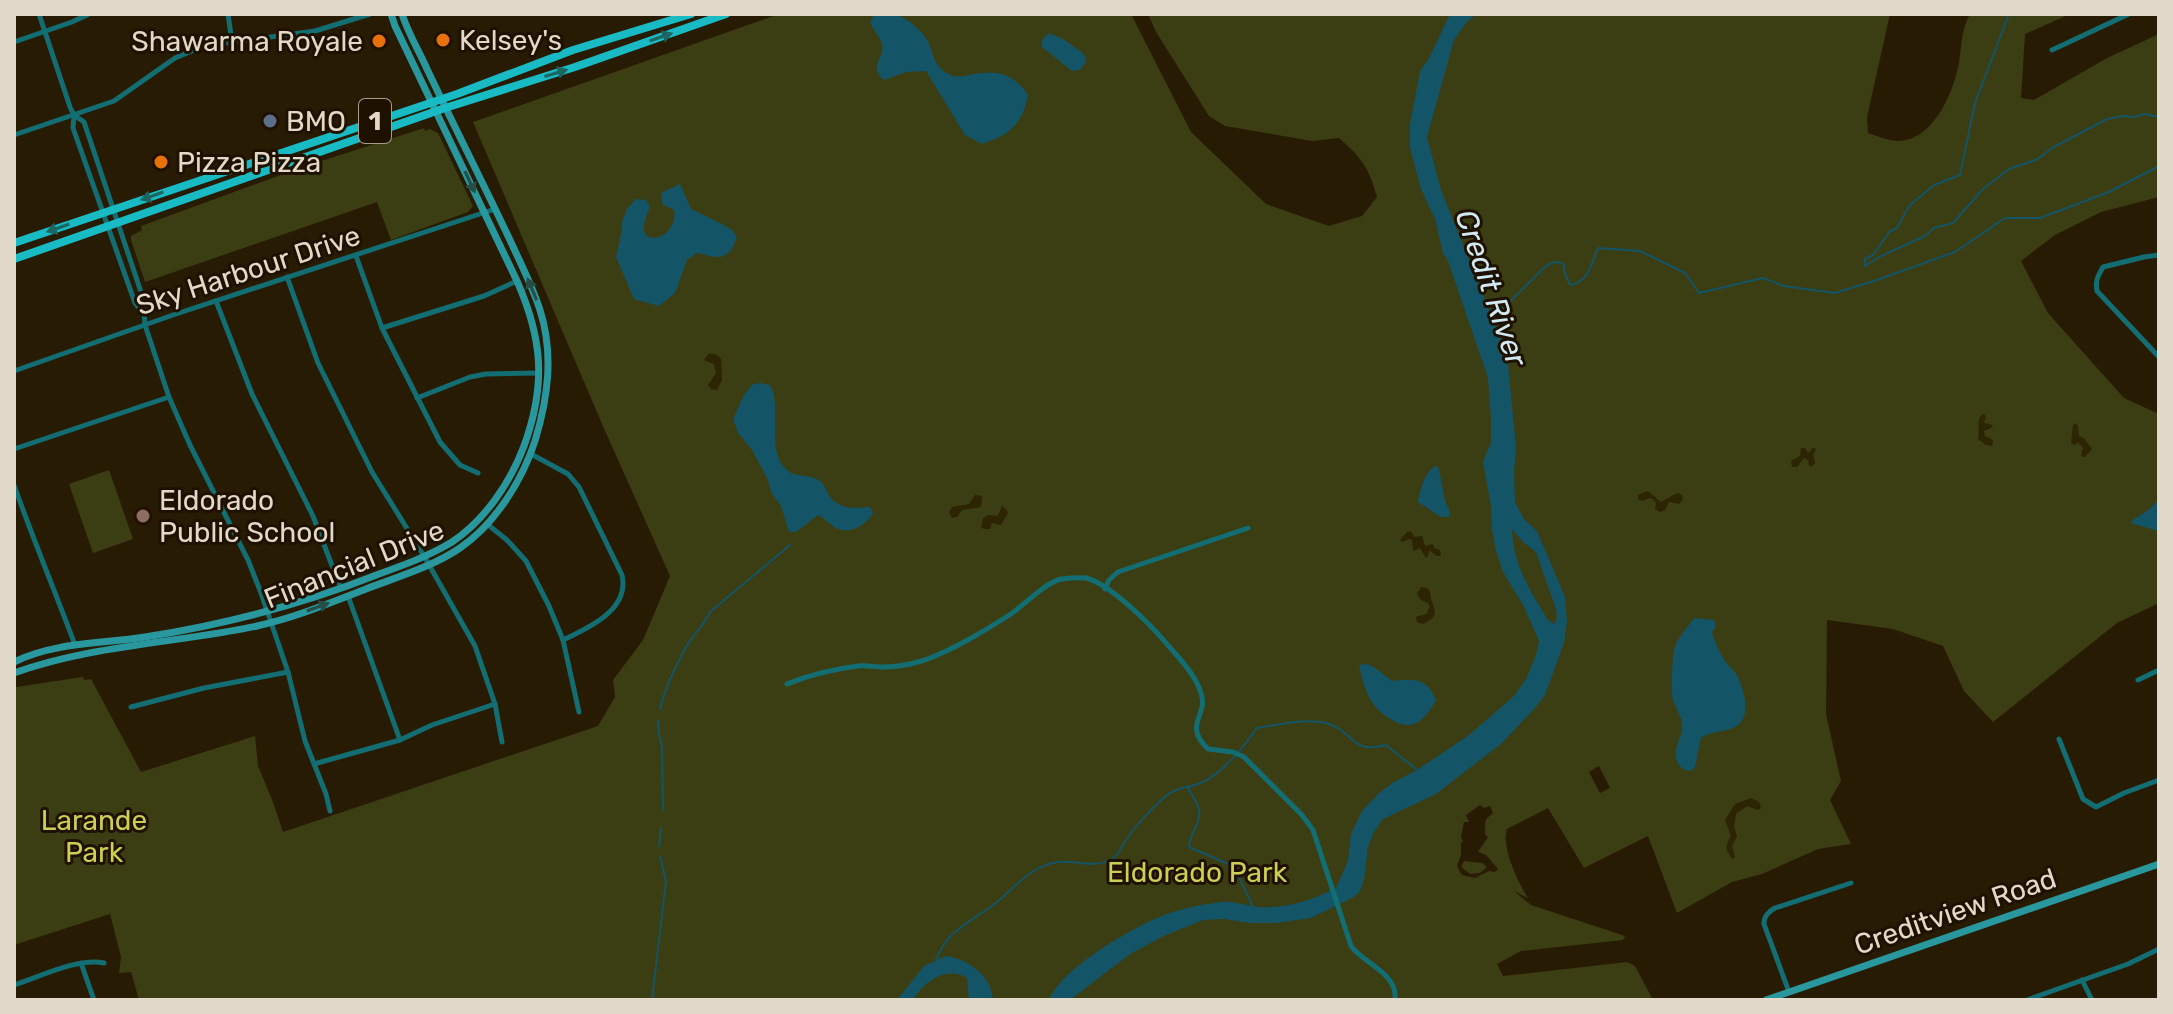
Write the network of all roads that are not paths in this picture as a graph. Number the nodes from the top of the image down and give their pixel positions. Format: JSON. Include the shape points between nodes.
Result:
{"nodes":[{"id":1,"x":39,"y":14,"type":"edge"},
{"id":2,"x":89,"y":14,"type":"edge"},
{"id":3,"x":228,"y":14,"type":"edge"},
{"id":4,"x":370,"y":14,"type":"edge"},
{"id":5,"x":391,"y":14,"type":"edge"},
{"id":6,"x":402,"y":14,"type":"edge"},
{"id":7,"x":691,"y":14,"type":"edge"},
{"id":8,"x":726,"y":14,"type":"edge"},
{"id":9,"x":2129,"y":14,"type":"edge"},
{"id":10,"x":45,"y":31,"type":"junction"},
{"id":11,"x":14,"y":42,"type":"edge"},
{"id":12,"x":232,"y":42,"type":"junction"},
{"id":13,"x":2052,"y":50,"type":"dead end"},
{"id":14,"x":438,"y":105,"type":"junction"},
{"id":15,"x":74,"y":115,"type":"junction"},
{"id":16,"x":14,"y":135,"type":"edge"},
{"id":17,"x":114,"y":209,"type":"junction"},
{"id":18,"x":495,"y":209,"type":"junction"},
{"id":19,"x":103,"y":213,"type":"junction"},
{"id":20,"x":484,"y":213,"type":"junction"},
{"id":21,"x":118,"y":223,"type":"junction"},
{"id":22,"x":108,"y":226,"type":"junction"},
{"id":23,"x":14,"y":243,"type":"edge"},
{"id":24,"x":2159,"y":255,"type":"edge"},
{"id":25,"x":356,"y":256,"type":"junction"},
{"id":26,"x":14,"y":259,"type":"edge"},
{"id":27,"x":287,"y":277,"type":"junction"},
{"id":28,"x":517,"y":281,"type":"junction"},
{"id":29,"x":216,"y":301,"type":"junction"},
{"id":30,"x":144,"y":313,"type":"junction"},
{"id":31,"x":145,"y":325,"type":"junction"},
{"id":32,"x":382,"y":328,"type":"junction"},
{"id":33,"x":2159,"y":357,"type":"edge"},
{"id":34,"x":14,"y":371,"type":"edge"},
{"id":35,"x":538,"y":373,"type":"junction"},
{"id":36,"x":548,"y":373,"type":"junction"},
{"id":37,"x":169,"y":397,"type":"junction"},
{"id":38,"x":417,"y":398,"type":"junction"},
{"id":39,"x":14,"y":449,"type":"edge"},
{"id":40,"x":531,"y":454,"type":"junction"},
{"id":41,"x":478,"y":473,"type":"dead end"},
{"id":42,"x":14,"y":485,"type":"edge"},
{"id":43,"x":486,"y":523,"type":"junction"},
{"id":44,"x":1248,"y":528,"type":"dead end"},
{"id":45,"x":426,"y":560,"type":"junction"},
{"id":46,"x":341,"y":589,"type":"junction"},
{"id":47,"x":1105,"y":589,"type":"junction"},
{"id":48,"x":348,"y":596,"type":"junction"},
{"id":49,"x":268,"y":612,"type":"junction"},
{"id":50,"x":271,"y":622,"type":"junction"},
{"id":51,"x":563,"y":640,"type":"junction"},
{"id":52,"x":75,"y":645,"type":"junction"},
{"id":53,"x":14,"y":662,"type":"edge"},
{"id":54,"x":2159,"y":670,"type":"edge"},
{"id":55,"x":288,"y":672,"type":"junction"},
{"id":56,"x":14,"y":673,"type":"edge"},
{"id":57,"x":2138,"y":680,"type":"dead end"},
{"id":58,"x":787,"y":684,"type":"dead end"},
{"id":59,"x":495,"y":704,"type":"junction"},
{"id":60,"x":131,"y":707,"type":"dead end"},
{"id":61,"x":579,"y":712,"type":"dead end"},
{"id":62,"x":2059,"y":739,"type":"dead end"},
{"id":63,"x":400,"y":740,"type":"junction"},
{"id":64,"x":502,"y":742,"type":"dead end"},
{"id":65,"x":314,"y":764,"type":"junction"},
{"id":66,"x":2159,"y":780,"type":"edge"},
{"id":67,"x":330,"y":811,"type":"dead end"},
{"id":68,"x":2159,"y":864,"type":"edge"},
{"id":69,"x":1851,"y":883,"type":"dead end"},
{"id":70,"x":2159,"y":949,"type":"edge"},
{"id":71,"x":81,"y":963,"type":"junction"},
{"id":72,"x":104,"y":963,"type":"dead end"},
{"id":73,"x":2082,"y":980,"type":"junction"},
{"id":74,"x":14,"y":985,"type":"edge"},
{"id":75,"x":1790,"y":996,"type":"edge"},
{"id":76,"x":94,"y":1000,"type":"edge"},
{"id":77,"x":1395,"y":1000,"type":"edge"},
{"id":78,"x":1766,"y":1000,"type":"edge"},
{"id":79,"x":2027,"y":1000,"type":"edge"},
{"id":80,"x":2092,"y":1000,"type":"edge"}],
"edges":[{"from":1,"to":10,"type":"street"},
{"from":2,"to":10,"type":"street"},
{"from":3,"to":12,"type":"street"},
{"from":4,"to":12,"type":"street","via":[[315,31]]},
{"from":5,"to":14,"type":"street","name":"Financial Drive"},
{"from":6,"to":14,"type":"street","name":"Financial Drive"},
{"from":7,"to":14,"type":"main road","number":"1","via":[[573,50]]},
{"from":14,"to":8,"type":"main road","number":"1","one_way":true,"via":[[575,67]]},
{"from":9,"to":13,"type":"street"},
{"from":10,"to":11,"type":"street"},
{"from":10,"to":15,"type":"street"},
{"from":12,"to":15,"type":"street","via":[[187,52],[114,101]]},
{"from":14,"to":17,"type":"main road","number":"1","one_way":true},
{"from":14,"to":18,"type":"street","name":"Financial Drive"},
{"from":14,"to":20,"type":"street","name":"Financial Drive","one_way":true},
{"from":14,"to":21,"type":"main road","number":"1"},
{"from":15,"to":16,"type":"street"},
{"from":15,"to":17,"type":"street","via":[[84,122]]},
{"from":15,"to":19,"type":"street","via":[[73,128]]},
{"from":17,"to":19,"type":"main road","number":"1"},
{"from":17,"to":21,"type":"street"},
{"from":18,"to":20,"type":"street","name":"Sky Harbour Drive"},
{"from":36,"to":18,"type":"street","name":"Financial Drive","one_way":true,"via":[[541,312]]},
{"from":19,"to":22,"type":"street"},
{"from":19,"to":23,"type":"main road","number":"1","one_way":true},
{"from":20,"to":25,"type":"street","name":"Sky Harbour Drive"},
{"from":20,"to":28,"type":"street","name":"Financial Drive"},
{"from":21,"to":22,"type":"main road","number":"1"},
{"from":21,"to":30,"type":"street"},
{"from":22,"to":26,"type":"main road","number":"1"},
{"from":22,"to":30,"type":"street","via":[[135,303]]},
{"from":24,"to":33,"type":"street","via":[[2103,267],[2096,284]]},
{"from":25,"to":27,"type":"street","name":"Sky Harbour Drive"},
{"from":25,"to":32,"type":"street"},
{"from":27,"to":29,"type":"street","name":"Sky Harbour Drive"},
{"from":27,"to":45,"type":"street","via":[[318,363],[372,472]]},
{"from":28,"to":32,"type":"street"},
{"from":28,"to":35,"type":"street","name":"Financial Drive","via":[[534,323]]},
{"from":29,"to":31,"type":"street","name":"Sky Harbour Drive"},
{"from":29,"to":46,"type":"street","via":[[252,394],[313,516]]},
{"from":30,"to":31,"type":"street"},
{"from":31,"to":34,"type":"street","name":"Sky Harbour Drive"},
{"from":31,"to":37,"type":"street"},
{"from":32,"to":38,"type":"street"},
{"from":35,"to":36,"type":"street"},
{"from":35,"to":38,"type":"street","via":[[470,377]]},
{"from":35,"to":45,"type":"street","name":"Financial Drive","via":[[528,433],[503,488],[463,533]]},
{"from":36,"to":40,"type":"street","name":"Financial Drive"},
{"from":37,"to":39,"type":"street"},
{"from":37,"to":49,"type":"street"},
{"from":38,"to":41,"type":"street","via":[[450,455]]},
{"from":40,"to":43,"type":"street","name":"Financial Drive"},
{"from":40,"to":51,"type":"street","via":[[568,474],[579,487],[624,583],[620,599],[598,622]]},
{"from":42,"to":52,"type":"street"},
{"from":43,"to":45,"type":"street","name":"Financial Drive","via":[[461,547]]},
{"from":43,"to":51,"type":"street","via":[[526,561]]},
{"from":44,"to":47,"type":"street","via":[[1118,572]]},
{"from":45,"to":46,"type":"street","name":"Financial Drive"},
{"from":45,"to":48,"type":"street","name":"Financial Drive"},
{"from":45,"to":59,"type":"street","via":[[475,646]]},
{"from":46,"to":49,"type":"street","name":"Financial Drive"},
{"from":47,"to":58,"type":"street","via":[[1087,579],[1057,580],[948,651],[906,664],[861,665]]},
{"from":47,"to":77,"type":"street","via":[[1134,610],[1186,666],[1201,692],[1195,728],[1205,746],[1244,757],[1313,830],[1354,951],[1392,983]]},
{"from":50,"to":48,"type":"street","name":"Financial Drive","one_way":true},
{"from":48,"to":63,"type":"street"},
{"from":49,"to":50,"type":"street"},
{"from":49,"to":52,"type":"street","name":"Financial Drive"},
{"from":50,"to":55,"type":"street"},
{"from":50,"to":56,"type":"street","name":"Financial Drive","via":[[67,657]]},
{"from":51,"to":61,"type":"street"},
{"from":52,"to":53,"type":"street","name":"Financial Drive"},
{"from":54,"to":57,"type":"street"},
{"from":55,"to":60,"type":"street"},
{"from":55,"to":65,"type":"street"},
{"from":59,"to":63,"type":"street"},
{"from":59,"to":64,"type":"street"},
{"from":62,"to":66,"type":"street","via":[[2083,799],[2096,807]]},
{"from":63,"to":65,"type":"street"},
{"from":65,"to":67,"type":"street"},
{"from":68,"to":75,"type":"street","name":"Creditview Road"},
{"from":69,"to":75,"type":"street","via":[[1765,916]]},
{"from":70,"to":73,"type":"street"},
{"from":71,"to":72,"type":"street"},
{"from":71,"to":74,"type":"street"},
{"from":71,"to":76,"type":"street"},
{"from":73,"to":79,"type":"street"},
{"from":73,"to":80,"type":"street"},
{"from":75,"to":78,"type":"street","name":"Creditview Road"}]}
